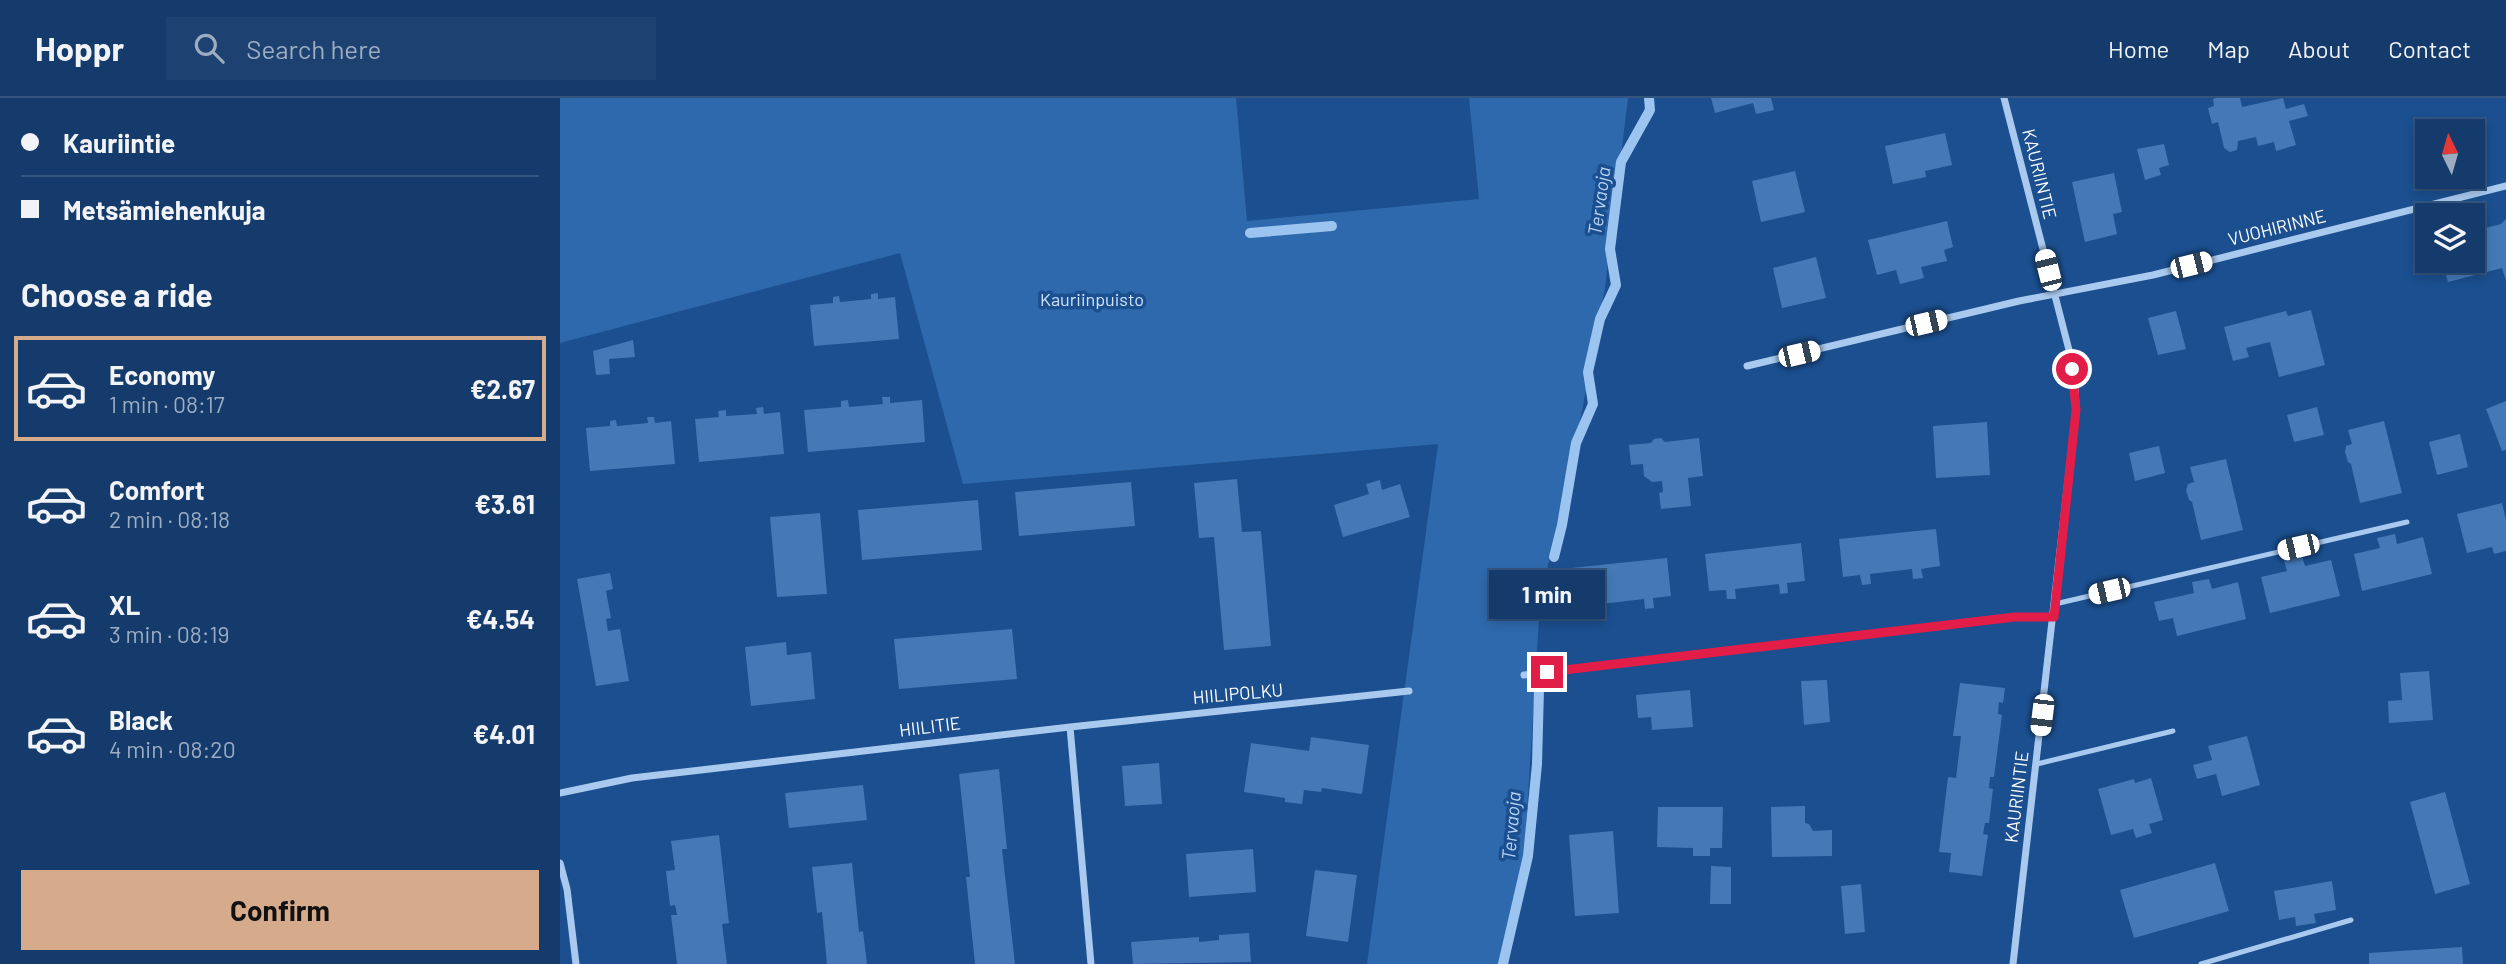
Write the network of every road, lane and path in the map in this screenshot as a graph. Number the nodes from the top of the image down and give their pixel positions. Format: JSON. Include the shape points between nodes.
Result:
{"nodes":[{"id":1,"x":2004,"y":98,"type":"edge"},
{"id":2,"x":2506,"y":186,"type":"edge"},
{"id":3,"x":2054,"y":294,"type":"junction"},
{"id":4,"x":1748,"y":366,"type":"dead end"},
{"id":5,"x":2407,"y":522,"type":"dead end"},
{"id":6,"x":2055,"y":604,"type":"junction"},
{"id":7,"x":2054,"y":617,"type":"junction"},
{"id":8,"x":1524,"y":675,"type":"dead end"},
{"id":9,"x":1409,"y":691,"type":"dead end"},
{"id":10,"x":1069,"y":727,"type":"junction"},
{"id":11,"x":2173,"y":731,"type":"dead end"},
{"id":12,"x":2037,"y":764,"type":"junction"},
{"id":13,"x":560,"y":793,"type":"edge"},
{"id":14,"x":560,"y":863,"type":"edge"},
{"id":15,"x":2351,"y":920,"type":"dead end"},
{"id":16,"x":576,"y":964,"type":"edge"},
{"id":17,"x":1091,"y":964,"type":"edge"},
{"id":18,"x":2013,"y":964,"type":"edge"},
{"id":19,"x":2201,"y":964,"type":"edge"}],
"edges":[{"from":1,"to":3,"type":"street","name":"KAURIINTIE"},
{"from":2,"to":3,"type":"street","name":"VUOHIRINNE","via":[[2152,275]]},
{"from":3,"to":4,"type":"street","name":"VUOHIRINNE"},
{"from":3,"to":6,"type":"street","name":"KAURIINTIE","via":[[2069,350],[2076,410]]},
{"from":5,"to":6,"type":"lane"},
{"from":6,"to":7,"type":"street","name":"KAURIINTIE"},
{"from":7,"to":8,"type":"street","via":[[2001,619]]},
{"from":7,"to":12,"type":"street","name":"KAURIINTIE"},
{"from":9,"to":10,"type":"street","name":"HIILIPOLKU"},
{"from":10,"to":13,"type":"street","name":"HIILITIE","via":[[632,778]]},
{"from":10,"to":17,"type":"street"},
{"from":11,"to":12,"type":"lane"},
{"from":12,"to":18,"type":"street","name":"KAURIINTIE"},
{"from":14,"to":16,"type":"street"},
{"from":15,"to":19,"type":"lane"}]}
